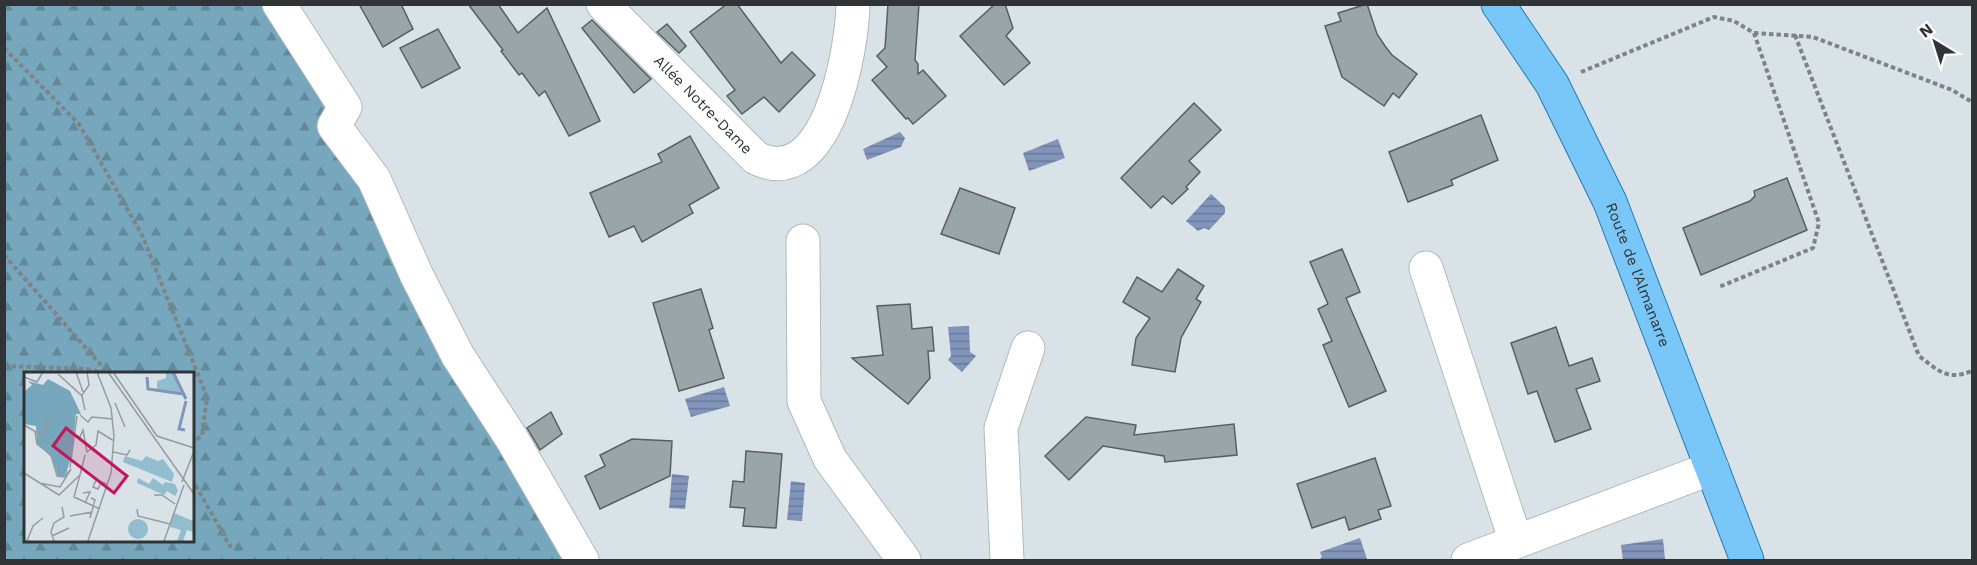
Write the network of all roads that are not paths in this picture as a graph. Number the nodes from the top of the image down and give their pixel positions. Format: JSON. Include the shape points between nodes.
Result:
{"nodes":[{"id":1,"x":279,"y":4,"type":"edge"},
{"id":2,"x":603,"y":4,"type":"edge"},
{"id":3,"x":853,"y":4,"type":"edge"},
{"id":4,"x":1498,"y":4,"type":"edge"},
{"id":5,"x":803,"y":241,"type":"dead end"},
{"id":6,"x":1426,"y":268,"type":"dead end"},
{"id":7,"x":1028,"y":348,"type":"dead end"},
{"id":8,"x":1712,"y":468,"type":"junction"},
{"id":9,"x":1528,"y":546,"type":"edge"},
{"id":10,"x":582,"y":561,"type":"edge"},
{"id":11,"x":904,"y":561,"type":"edge"},
{"id":12,"x":1007,"y":561,"type":"edge"},
{"id":13,"x":1468,"y":561,"type":"edge"},
{"id":14,"x":1747,"y":561,"type":"edge"}],
"edges":[{"from":1,"to":10,"type":"street","via":[[345,107],[334,126],[374,179],[458,356],[512,439]]},
{"from":2,"to":3,"type":"street","name":"Allée Notre-Dame","via":[[756,158],[780,164],[799,158],[823,131],[831,115],[852,30]]},
{"from":4,"to":8,"type":"main road","name":"Route de l'Almanarre","via":[[1552,84],[1610,202]]},
{"from":5,"to":11,"type":"street","via":[[804,401],[830,459]]},
{"from":6,"to":9,"type":"street"},
{"from":7,"to":12,"type":"street","via":[[1001,428]]},
{"from":8,"to":9,"type":"street"},
{"from":8,"to":14,"type":"main road","name":"Route de l'Almanarre"},
{"from":9,"to":13,"type":"street"}]}
